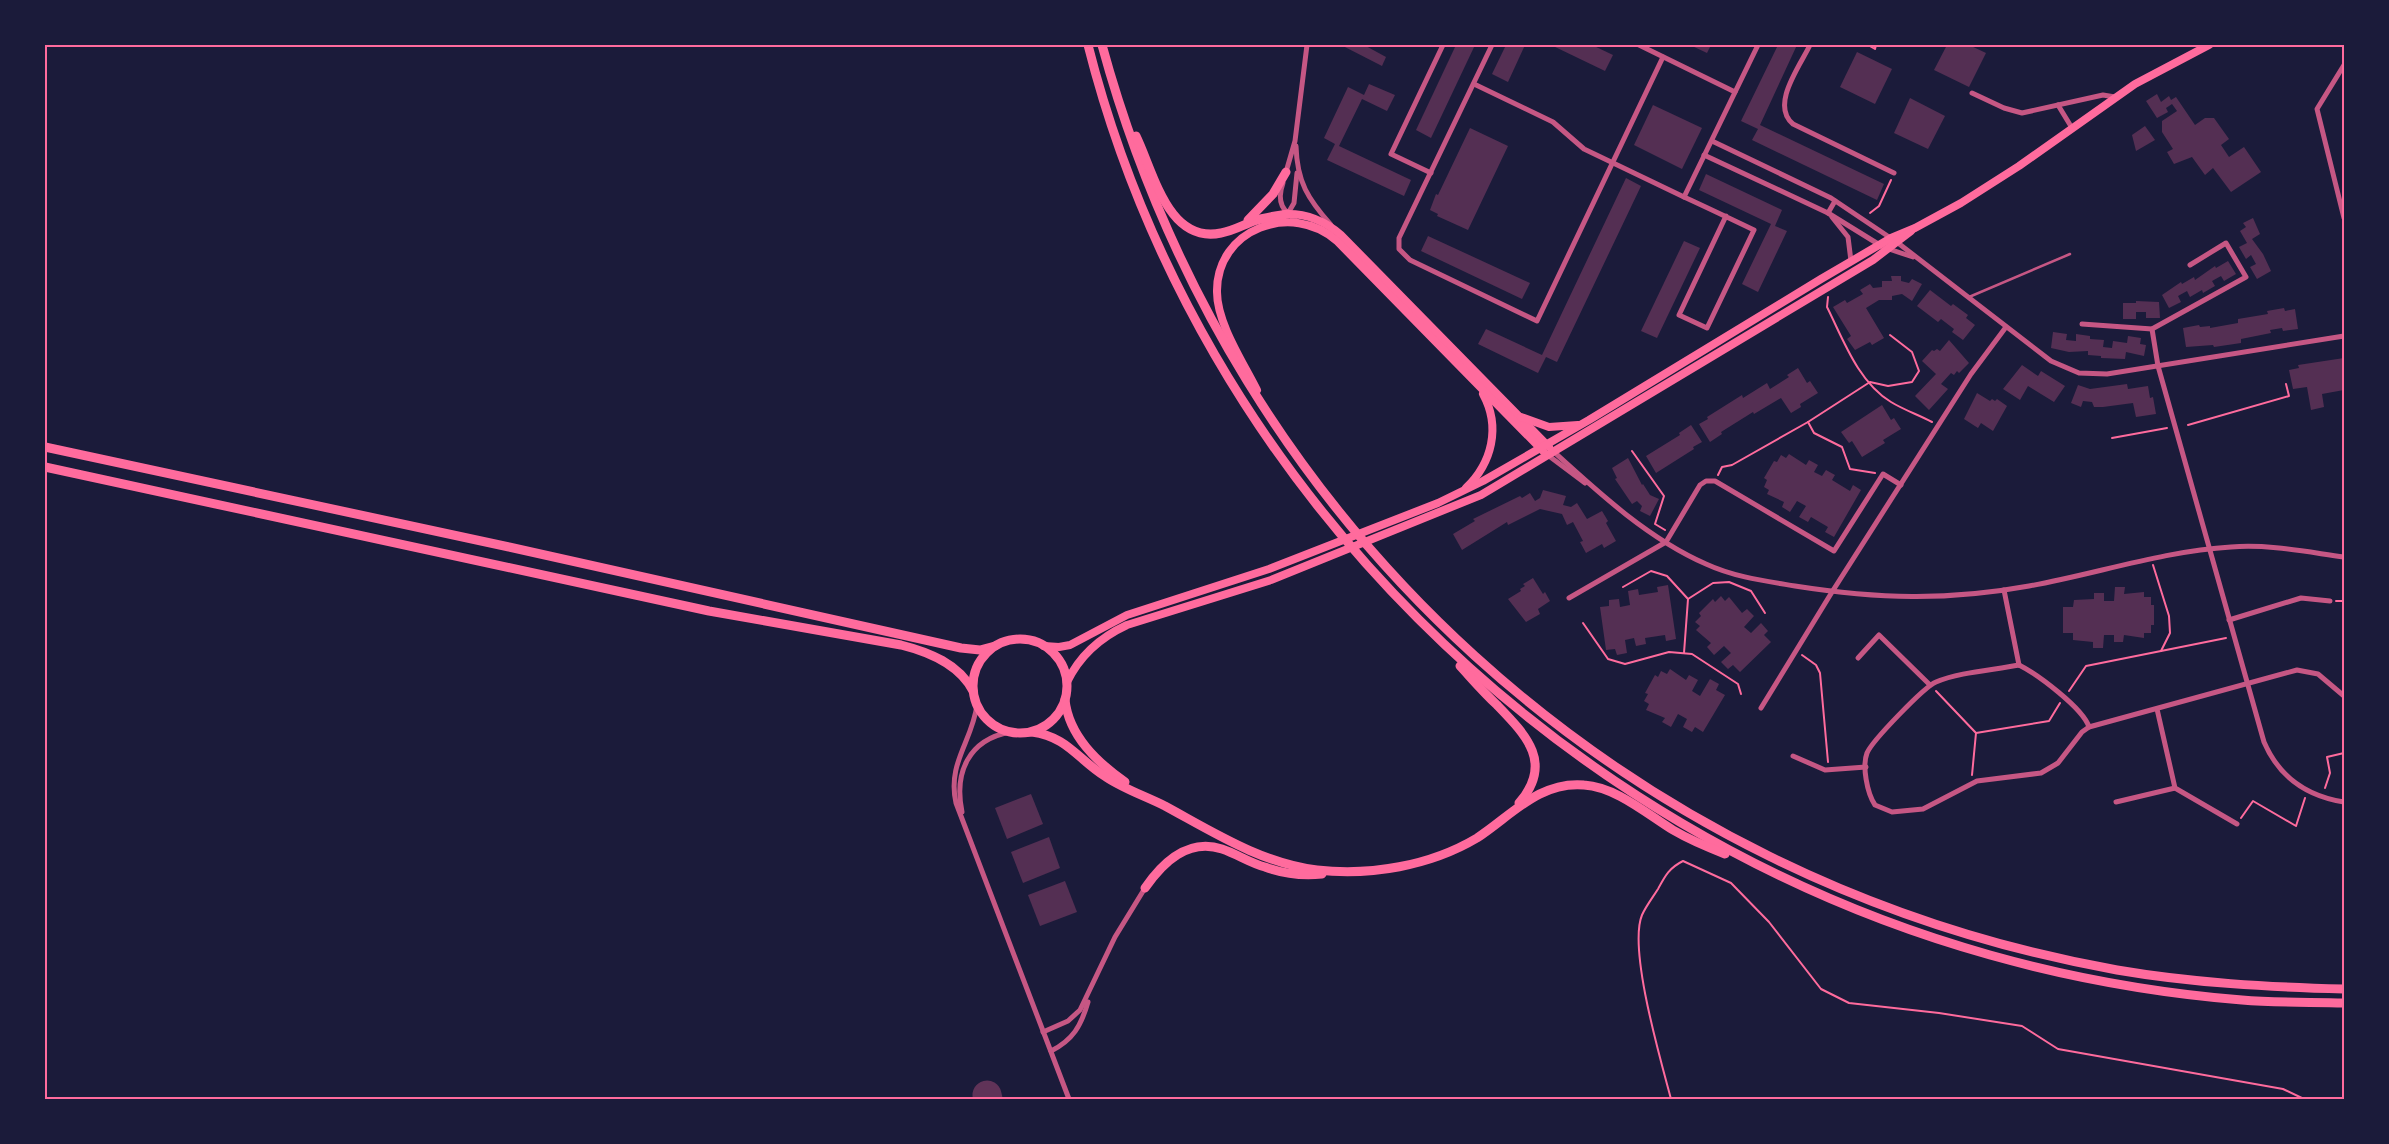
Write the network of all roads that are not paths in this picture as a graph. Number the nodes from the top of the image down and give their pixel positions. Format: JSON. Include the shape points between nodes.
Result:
{"nodes":[{"id":1,"x":1088,"y":45,"type":"edge"},
{"id":2,"x":1102,"y":45,"type":"edge"},
{"id":3,"x":1307,"y":45,"type":"edge"},
{"id":4,"x":1443,"y":45,"type":"edge"},
{"id":5,"x":1492,"y":45,"type":"edge"},
{"id":6,"x":1639,"y":45,"type":"edge"},
{"id":7,"x":1758,"y":45,"type":"edge"},
{"id":8,"x":1810,"y":45,"type":"edge"},
{"id":9,"x":2209,"y":45,"type":"edge"},
{"id":10,"x":1663,"y":57,"type":"junction"},
{"id":11,"x":2344,"y":65,"type":"edge"},
{"id":12,"x":1474,"y":84,"type":"junction"},
{"id":13,"x":1735,"y":92,"type":"junction"},
{"id":14,"x":1972,"y":93,"type":"dead end"},
{"id":15,"x":2115,"y":97,"type":"junction"},
{"id":16,"x":2058,"y":105,"type":"junction"},
{"id":17,"x":1120,"y":106,"type":"junction"},
{"id":18,"x":2072,"y":128,"type":"junction"},
{"id":19,"x":1712,"y":140,"type":"junction"},
{"id":20,"x":1295,"y":141,"type":"junction"},
{"id":21,"x":1704,"y":155,"type":"junction"},
{"id":22,"x":1612,"y":162,"type":"junction"},
{"id":23,"x":1297,"y":171,"type":"junction"},
{"id":24,"x":1286,"y":172,"type":"junction"},
{"id":25,"x":1431,"y":173,"type":"junction"},
{"id":26,"x":1894,"y":174,"type":"road end"},
{"id":27,"x":1684,"y":197,"type":"junction"},
{"id":28,"x":1835,"y":201,"type":"junction"},
{"id":29,"x":1288,"y":214,"type":"junction"},
{"id":30,"x":1828,"y":214,"type":"junction"},
{"id":31,"x":1726,"y":216,"type":"junction"},
{"id":32,"x":2344,"y":218,"type":"edge"},
{"id":33,"x":1279,"y":222,"type":"junction"},
{"id":34,"x":1298,"y":222,"type":"junction"},
{"id":35,"x":1243,"y":225,"type":"junction"},
{"id":36,"x":1915,"y":228,"type":"junction"},
{"id":37,"x":1336,"y":231,"type":"junction"},
{"id":38,"x":1890,"y":238,"type":"junction"},
{"id":39,"x":1898,"y":243,"type":"junction"},
{"id":40,"x":1878,"y":245,"type":"junction"},
{"id":41,"x":1888,"y":250,"type":"junction"},
{"id":42,"x":2070,"y":254,"type":"dead end"},
{"id":43,"x":1916,"y":258,"type":"junction"},
{"id":44,"x":1852,"y":261,"type":"junction"},
{"id":45,"x":2190,"y":265,"type":"dead end"},
{"id":46,"x":1968,"y":298,"type":"junction"},
{"id":47,"x":2082,"y":324,"type":"dead end"},
{"id":48,"x":2006,"y":327,"type":"junction"},
{"id":49,"x":2152,"y":329,"type":"junction"},
{"id":50,"x":2344,"y":336,"type":"edge"},
{"id":51,"x":2158,"y":366,"type":"junction"},
{"id":52,"x":1478,"y":385,"type":"junction"},
{"id":53,"x":1512,"y":410,"type":"junction"},
{"id":54,"x":1274,"y":423,"type":"junction"},
{"id":55,"x":1584,"y":423,"type":"junction"},
{"id":56,"x":45,"y":447,"type":"edge"},
{"id":57,"x":1544,"y":447,"type":"junction"},
{"id":58,"x":1551,"y":454,"type":"junction"},
{"id":59,"x":45,"y":467,"type":"edge"},
{"id":60,"x":1901,"y":485,"type":"junction"},
{"id":61,"x":1461,"y":493,"type":"junction"},
{"id":62,"x":1666,"y":542,"type":"junction"},
{"id":63,"x":2208,"y":549,"type":"junction"},
{"id":64,"x":2344,"y":557,"type":"edge"},
{"id":65,"x":2004,"y":590,"type":"junction"},
{"id":66,"x":1832,"y":592,"type":"junction"},
{"id":67,"x":1569,"y":598,"type":"dead end"},
{"id":68,"x":2330,"y":600,"type":"dead end"},
{"id":69,"x":1418,"y":620,"type":"junction"},
{"id":70,"x":2228,"y":620,"type":"junction"},
{"id":71,"x":995,"y":646,"type":"junction"},
{"id":72,"x":1044,"y":646,"type":"junction"},
{"id":73,"x":1858,"y":658,"type":"dead end"},
{"id":74,"x":2019,"y":665,"type":"junction"},
{"id":75,"x":1067,"y":682,"type":"junction"},
{"id":76,"x":2247,"y":684,"type":"junction"},
{"id":77,"x":1930,"y":685,"type":"junction"},
{"id":78,"x":973,"y":691,"type":"junction"},
{"id":79,"x":2344,"y":696,"type":"edge"},
{"id":80,"x":1065,"y":700,"type":"junction"},
{"id":81,"x":977,"y":705,"type":"junction"},
{"id":82,"x":1761,"y":708,"type":"dead end"},
{"id":83,"x":2156,"y":709,"type":"junction"},
{"id":84,"x":2089,"y":727,"type":"junction"},
{"id":85,"x":1010,"y":732,"type":"junction"},
{"id":86,"x":1032,"y":732,"type":"junction"},
{"id":87,"x":1794,"y":756,"type":"dead end"},
{"id":88,"x":1866,"y":767,"type":"junction"},
{"id":89,"x":2175,"y":788,"type":"junction"},
{"id":90,"x":1144,"y":796,"type":"junction"},
{"id":91,"x":2116,"y":802,"type":"dead end"},
{"id":92,"x":2344,"y":802,"type":"edge"},
{"id":93,"x":1513,"y":811,"type":"junction"},
{"id":94,"x":964,"y":822,"type":"junction"},
{"id":95,"x":2237,"y":824,"type":"road end"},
{"id":96,"x":1344,"y":871,"type":"junction"},
{"id":97,"x":1768,"y":871,"type":"junction"},
{"id":98,"x":1145,"y":888,"type":"joint"},
{"id":99,"x":2344,"y":989,"type":"edge"},
{"id":100,"x":1091,"y":992,"type":"junction"},
{"id":101,"x":2344,"y":1003,"type":"edge"},
{"id":102,"x":1043,"y":1032,"type":"junction"},
{"id":103,"x":1051,"y":1051,"type":"junction"},
{"id":104,"x":1069,"y":1099,"type":"edge"}],
"edges":[{"from":1,"to":69,"type":"main road","via":[[1117,138],[1149,222],[1226,373],[1307,493],[1356,553]]},
{"from":2,"to":17,"type":"main road"},
{"from":3,"to":20,"type":"street"},
{"from":4,"to":25,"type":"street","via":[[1391,154]]},
{"from":5,"to":12,"type":"street"},
{"from":6,"to":10,"type":"street"},
{"from":7,"to":13,"type":"street"},
{"from":8,"to":26,"type":"street","via":[[1786,93],[1786,116],[1793,124]]},
{"from":9,"to":15,"type":"main road","via":[[2160,69]]},
{"from":10,"to":13,"type":"street"},
{"from":10,"to":22,"type":"street"},
{"from":11,"to":32,"type":"street","via":[[2320,102],[2318,113]]},
{"from":12,"to":22,"type":"street","via":[[1553,122],[1584,149]]},
{"from":12,"to":25,"type":"street"},
{"from":13,"to":19,"type":"street"},
{"from":14,"to":16,"type":"street","via":[[2016,112]]},
{"from":15,"to":16,"type":"street","via":[[2103,95]]},
{"from":15,"to":18,"type":"main road"},
{"from":16,"to":18,"type":"street"},
{"from":17,"to":35,"type":"main road","via":[[1177,220],[1190,230],[1208,234]]},
{"from":17,"to":54,"type":"main road","via":[[1179,256],[1224,344]]},
{"from":18,"to":36,"type":"main road","via":[[1994,182]]},
{"from":19,"to":21,"type":"street"},
{"from":19,"to":28,"type":"street"},
{"from":20,"to":23,"type":"street"},
{"from":20,"to":24,"type":"street"},
{"from":21,"to":27,"type":"street"},
{"from":21,"to":30,"type":"street"},
{"from":22,"to":25,"type":"street","via":[[1537,321],[1401,253],[1400,238]]},
{"from":22,"to":27,"type":"street"},
{"from":23,"to":29,"type":"street","via":[[1294,203]]},
{"from":23,"to":37,"type":"street","via":[[1310,197]]},
{"from":24,"to":29,"type":"street","via":[[1279,198]]},
{"from":24,"to":35,"type":"main road","via":[[1264,206]]},
{"from":27,"to":31,"type":"street"},
{"from":28,"to":30,"type":"street"},
{"from":28,"to":38,"type":"street"},
{"from":29,"to":33,"type":"street"},
{"from":29,"to":34,"type":"street"},
{"from":29,"to":35,"type":"main road"},
{"from":29,"to":37,"type":"main road","via":[[1314,218]]},
{"from":30,"to":40,"type":"street"},
{"from":30,"to":44,"type":"street","via":[[1848,237]]},
{"from":31,"to":31,"type":"street","via":[[1754,230],[1707,328],[1678,315]]},
{"from":33,"to":34,"type":"main road"},
{"from":33,"to":54,"type":"main road","via":[[1258,228],[1235,246],[1220,269],[1217,288],[1224,322]]},
{"from":34,"to":52,"type":"main road","via":[[1322,230],[1337,240]]},
{"from":36,"to":38,"type":"main road"},
{"from":36,"to":39,"type":"main road"},
{"from":37,"to":53,"type":"main road"},
{"from":38,"to":39,"type":"street"},
{"from":38,"to":40,"type":"main road"},
{"from":39,"to":41,"type":"main road"},
{"from":39,"to":43,"type":"street"},
{"from":40,"to":41,"type":"street"},
{"from":40,"to":44,"type":"main road"},
{"from":41,"to":43,"type":"street"},
{"from":41,"to":58,"type":"main road"},
{"from":42,"to":46,"type":"lane"},
{"from":43,"to":46,"type":"street"},
{"from":44,"to":55,"type":"main road"},
{"from":45,"to":49,"type":"street","via":[[2226,243],[2246,277]]},
{"from":46,"to":48,"type":"street"},
{"from":47,"to":49,"type":"street"},
{"from":48,"to":51,"type":"street","via":[[2044,357],[2079,373],[2100,374]]},
{"from":48,"to":60,"type":"street","via":[[1982,358]]},
{"from":49,"to":51,"type":"street"},
{"from":50,"to":51,"type":"street"},
{"from":51,"to":63,"type":"street"},
{"from":52,"to":57,"type":"main road"},
{"from":52,"to":61,"type":"main road","via":[[1491,413],[1492,441],[1482,468]]},
{"from":53,"to":55,"type":"main road","via":[[1543,426],[1564,427]]},
{"from":53,"to":57,"type":"main road"},
{"from":54,"to":99,"type":"main road","via":[[1356,534],[1402,586],[1453,636],[1585,744],[1650,789],[1736,839],[1882,905],[1958,932],[2025,950],[2113,969],[2193,981],[2253,987]]},
{"from":55,"to":57,"type":"main road"},
{"from":56,"to":71,"type":"main road","via":[[961,648],[980,650]]},
{"from":57,"to":58,"type":"main road"},
{"from":57,"to":61,"type":"main road"},
{"from":58,"to":62,"type":"street"},
{"from":58,"to":75,"type":"main road","via":[[1481,495],[1390,532],[1270,580],[1120,628],[1087,652]]},
{"from":59,"to":78,"type":"main road","via":[[700,609],[901,644],[951,666]]},
{"from":60,"to":62,"type":"street","via":[[1883,474],[1834,551],[1714,482],[1706,481],[1700,485]]},
{"from":60,"to":66,"type":"street"},
{"from":61,"to":72,"type":"main road","via":[[1219,587],[1127,615],[1070,645]]},
{"from":62,"to":66,"type":"street","via":[[1732,574]]},
{"from":62,"to":67,"type":"street"},
{"from":63,"to":64,"type":"street","via":[[2233,546],[2273,548]]},
{"from":63,"to":65,"type":"street"},
{"from":63,"to":70,"type":"street"},
{"from":65,"to":66,"type":"street","via":[[1919,598]]},
{"from":65,"to":74,"type":"street"},
{"from":66,"to":82,"type":"street"},
{"from":68,"to":70,"type":"street","via":[[2301,598]]},
{"from":69,"to":93,"type":"main road","via":[[1530,742],[1535,759],[1534,778]]},
{"from":69,"to":97,"type":"main road","via":[[1502,697],[1594,768],[1682,825]]},
{"from":70,"to":76,"type":"street"},
{"from":71,"to":72,"type":"main road","via":[[1020,639]]},
{"from":71,"to":78,"type":"main road","via":[[978,666]]},
{"from":72,"to":75,"type":"main road","via":[[1060,661]]},
{"from":73,"to":77,"type":"street","via":[[1879,635]]},
{"from":74,"to":77,"type":"street","via":[[1948,678]]},
{"from":74,"to":84,"type":"street","via":[[2064,698],[2082,715]]},
{"from":75,"to":80,"type":"main road"},
{"from":76,"to":79,"type":"street","via":[[2303,670],[2318,674]]},
{"from":76,"to":83,"type":"street"},
{"from":76,"to":92,"type":"street","via":[[2270,755],[2283,773],[2307,791]]},
{"from":77,"to":88,"type":"street","via":[[1870,748]]},
{"from":78,"to":81,"type":"main road"},
{"from":80,"to":86,"type":"main road","via":[[1051,722]]},
{"from":80,"to":90,"type":"main road","via":[[1070,724],[1084,745]]},
{"from":81,"to":85,"type":"main road","via":[[990,722]]},
{"from":81,"to":94,"type":"street","via":[[973,726],[954,773],[953,792]]},
{"from":83,"to":84,"type":"street"},
{"from":83,"to":89,"type":"street"},
{"from":84,"to":88,"type":"street","via":[[2058,763],[2041,773],[1971,783],[1929,807],[1897,812],[1878,807],[1870,798]]},
{"from":85,"to":86,"type":"main road"},
{"from":85,"to":94,"type":"street","via":[[984,741],[965,764],[960,790]]},
{"from":86,"to":90,"type":"main road","via":[[1060,740],[1106,777]]},
{"from":87,"to":88,"type":"street","via":[[1828,770]]},
{"from":89,"to":91,"type":"street"},
{"from":89,"to":95,"type":"street"},
{"from":90,"to":96,"type":"main road","via":[[1262,856],[1306,868]]},
{"from":93,"to":96,"type":"main road","via":[[1476,838],[1438,855],[1387,869]]},
{"from":93,"to":97,"type":"main road","via":[[1547,790],[1589,785],[1616,796],[1694,841]]},
{"from":94,"to":102,"type":"street"},
{"from":96,"to":98,"type":"main road","via":[[1316,875],[1286,873],[1257,865],[1222,849],[1202,847],[1168,860]]},
{"from":97,"to":101,"type":"main road","via":[[1835,902],[1912,931],[2042,968],[2129,986],[2203,996]]},
{"from":98,"to":100,"type":"street","via":[[1115,936]]},
{"from":100,"to":102,"type":"street","via":[[1073,1018]]},
{"from":100,"to":103,"type":"street","via":[[1077,1032]]},
{"from":102,"to":103,"type":"street"},
{"from":103,"to":104,"type":"street"}]}
